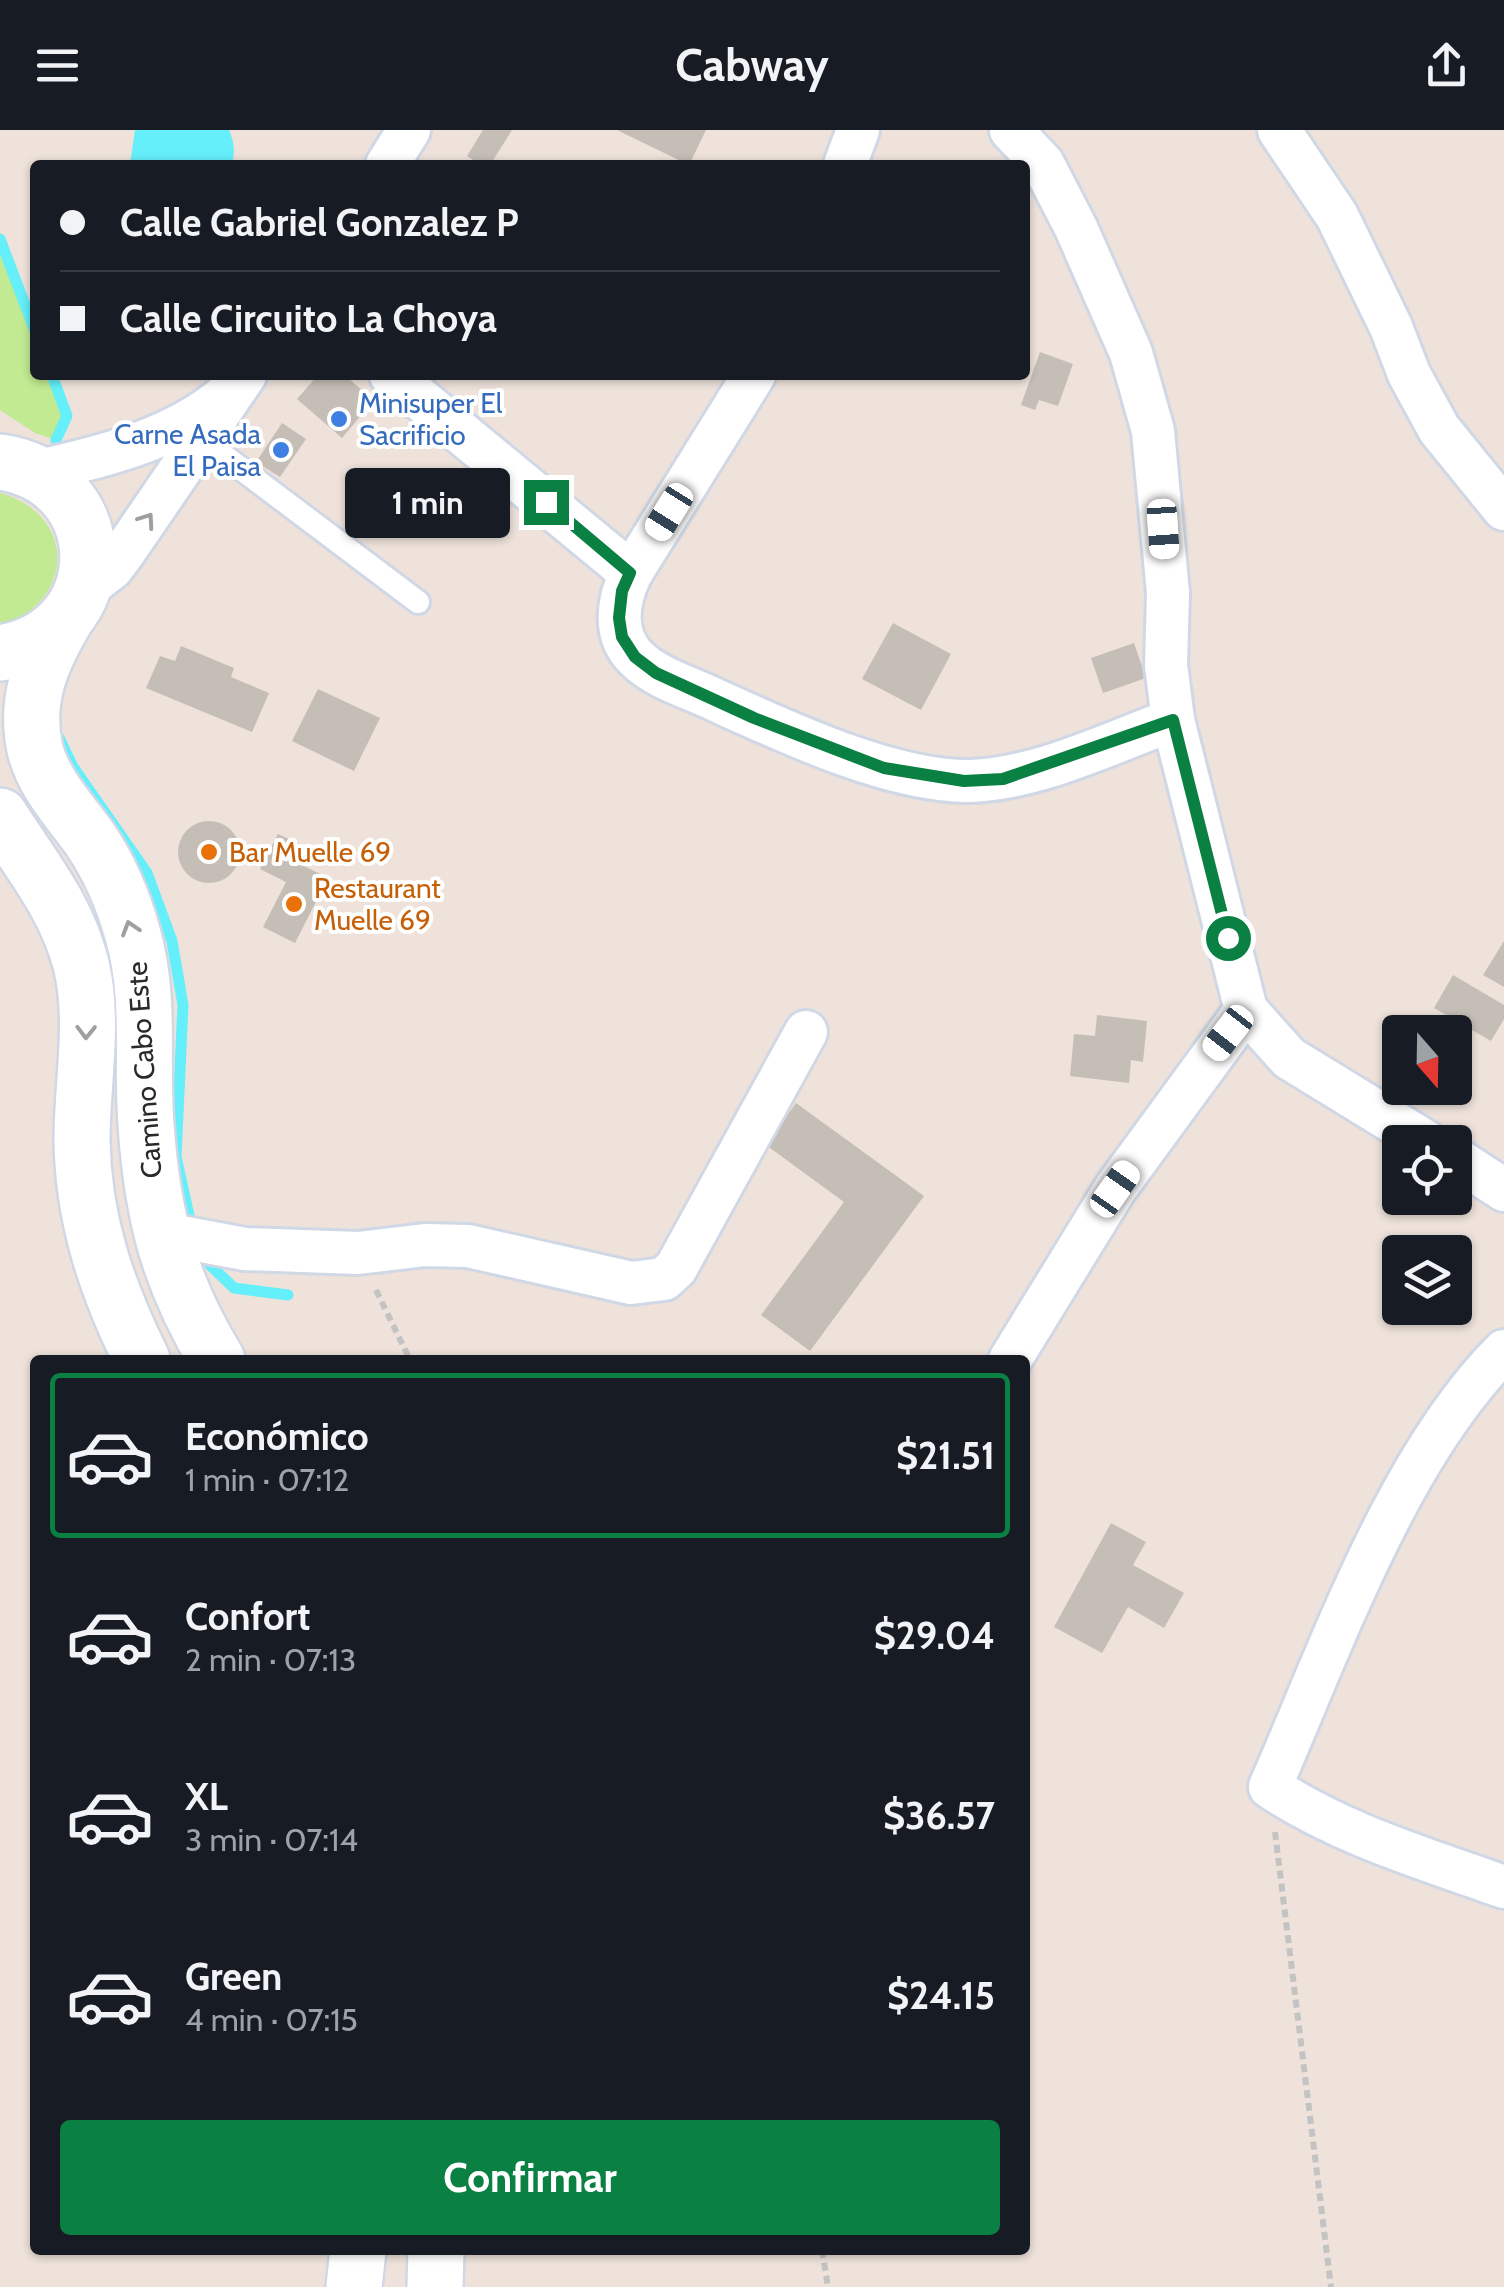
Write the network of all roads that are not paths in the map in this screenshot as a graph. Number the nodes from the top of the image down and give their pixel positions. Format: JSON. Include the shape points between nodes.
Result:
{"nodes":[{"id":1,"x":410,"y":130,"type":"edge"},
{"id":2,"x":858,"y":130,"type":"edge"},
{"id":3,"x":1011,"y":130,"type":"edge"},
{"id":4,"x":1279,"y":130,"type":"edge"},
{"id":5,"x":390,"y":160,"type":"edge"},
{"id":6,"x":847,"y":160,"type":"edge"},
{"id":7,"x":240,"y":380,"type":"edge"},
{"id":8,"x":241,"y":380,"type":"edge"},
{"id":9,"x":397,"y":380,"type":"edge"},
{"id":10,"x":751,"y":380,"type":"edge"},
{"id":11,"x":203,"y":440,"type":"junction"},
{"id":12,"x":15,"y":460,"type":"edge"},
{"id":13,"x":1504,"y":509,"type":"edge"},
{"id":14,"x":630,"y":573,"type":"junction"},
{"id":15,"x":418,"y":602,"type":"dead end"},
{"id":16,"x":74,"y":606,"type":"junction"},
{"id":17,"x":0,"y":653,"type":"edge"},
{"id":18,"x":1173,"y":720,"type":"junction"},
{"id":19,"x":0,"y":816,"type":"edge"},
{"id":20,"x":1246,"y":1010,"type":"junction"},
{"id":21,"x":806,"y":1032,"type":"dead end"},
{"id":22,"x":1398,"y":1125,"type":"edge"},
{"id":23,"x":1472,"y":1169,"type":"edge"},
{"id":24,"x":1504,"y":1190,"type":"edge"},
{"id":25,"x":159,"y":1233,"type":"junction"},
{"id":26,"x":1504,"y":1352,"type":"edge"},
{"id":27,"x":140,"y":1355,"type":"edge"},
{"id":28,"x":214,"y":1355,"type":"edge"},
{"id":29,"x":1013,"y":1355,"type":"edge"},
{"id":30,"x":1504,"y":1887,"type":"edge"},
{"id":31,"x":357,"y":2255,"type":"edge"},
{"id":32,"x":436,"y":2255,"type":"edge"},
{"id":33,"x":354,"y":2287,"type":"edge"},
{"id":34,"x":435,"y":2287,"type":"edge"}],
"edges":[{"from":1,"to":5,"type":"street"},
{"from":2,"to":6,"type":"street"},
{"from":3,"to":18,"type":"street","via":[[1044,164],[1076,228],[1131,353],[1153,431]]},
{"from":4,"to":13,"type":"street","via":[[1336,216],[1439,429]]},
{"from":7,"to":12,"type":"street","via":[[215,404],[166,431],[95,458]]},
{"from":8,"to":11,"type":"street"},
{"from":9,"to":14,"type":"street"},
{"from":10,"to":14,"type":"street"},
{"from":11,"to":15,"type":"lane"},
{"from":16,"to":11,"type":"street","one_way":true,"via":[[118,560]]},
{"from":12,"to":16,"type":"main road","via":[[62,491],[84,528],[89,560]]},
{"from":14,"to":18,"type":"street","via":[[622,591],[622,637],[646,665],[754,718],[884,768],[964,781],[1003,779]]},
{"from":16,"to":17,"type":"main road","via":[[40,640]]},
{"from":25,"to":16,"type":"main road","name":"Camino Cabo Este","one_way":true,"via":[[146,1122],[146,1006],[132,932],[104,864],[36,751],[32,697]]},
{"from":18,"to":20,"type":"street"},
{"from":19,"to":27,"type":"main road","name":"Camino Cabo Este","one_way":true,"via":[[49,886],[80,964],[86,1016],[84,1192],[94,1244]]},
{"from":20,"to":22,"type":"street","via":[[1290,1058]]},
{"from":20,"to":29,"type":"street","via":[[1115,1189]]},
{"from":21,"to":25,"type":"street","via":[[664,1279],[632,1283],[468,1246],[358,1253],[245,1249]]},
{"from":23,"to":24,"type":"street"},
{"from":25,"to":28,"type":"main road","name":"Camino Cabo Este","via":[[178,1292]]},
{"from":26,"to":30,"type":"street","via":[[1470,1385],[1381,1535],[1270,1786],[1348,1831]]},
{"from":31,"to":33,"type":"main road"},
{"from":32,"to":34,"type":"main road"}]}
